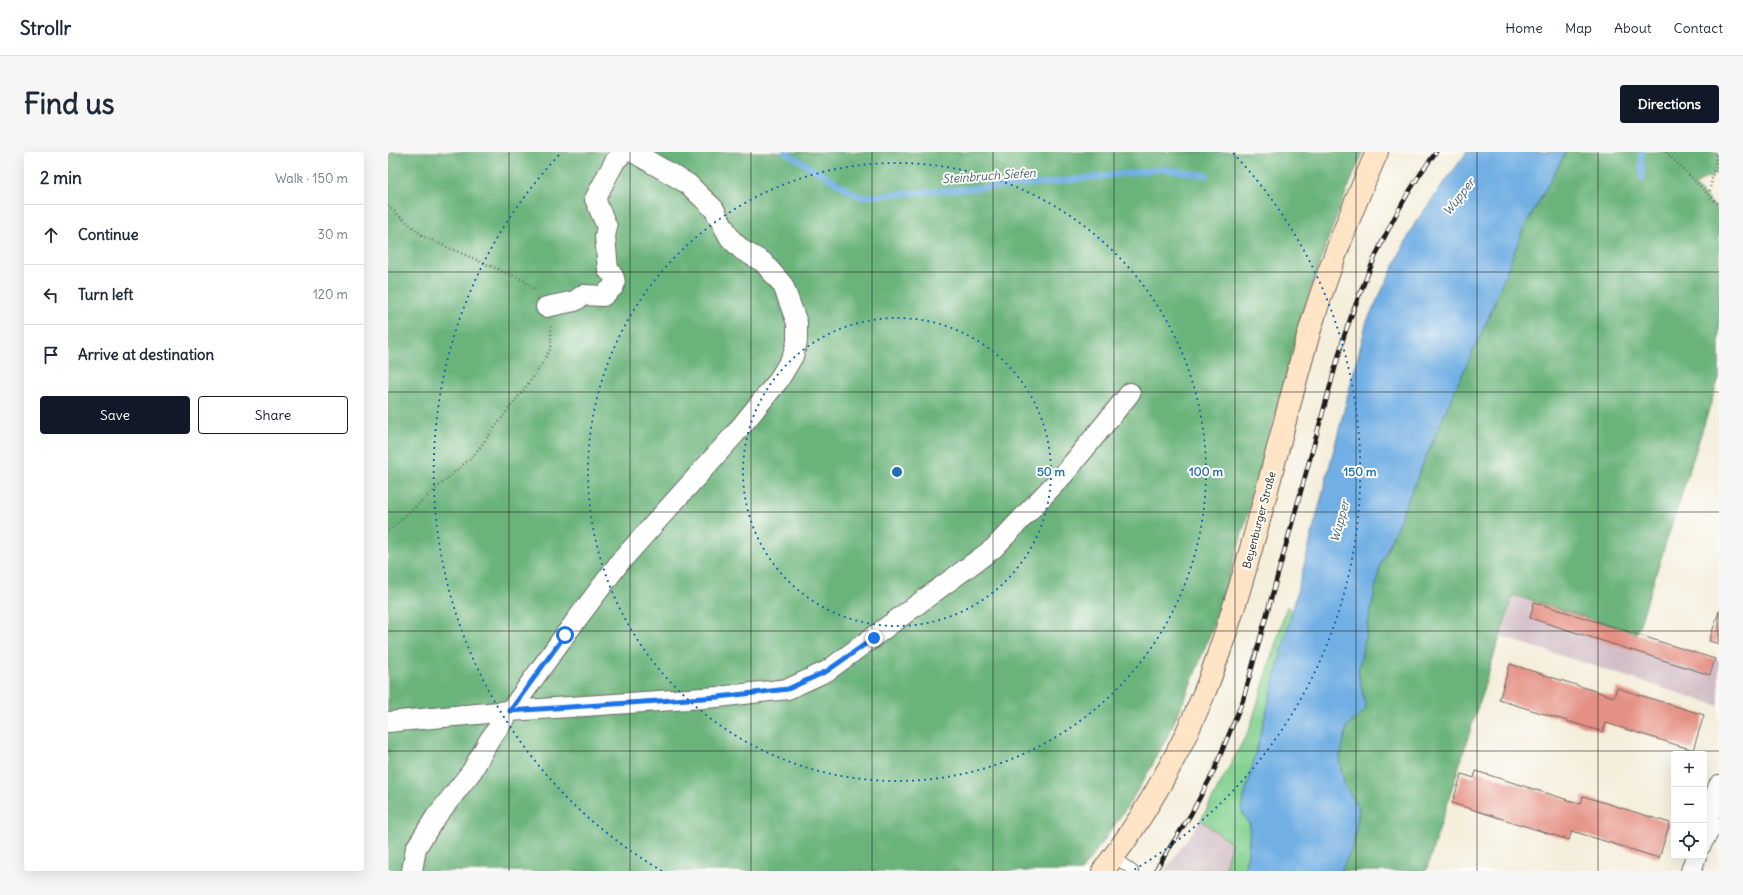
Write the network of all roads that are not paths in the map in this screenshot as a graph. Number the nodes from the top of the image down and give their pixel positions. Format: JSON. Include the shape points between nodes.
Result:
{"nodes":[{"id":1,"x":624,"y":152,"type":"edge"},
{"id":2,"x":634,"y":152,"type":"edge"},
{"id":3,"x":1377,"y":152,"type":"edge"},
{"id":4,"x":546,"y":307,"type":"road end"},
{"id":5,"x":1130,"y":393,"type":"dead end"},
{"id":6,"x":510,"y":711,"type":"junction"},
{"id":7,"x":388,"y":722,"type":"edge"},
{"id":8,"x":1719,"y":785,"type":"edge"},
{"id":9,"x":1707,"y":823,"type":"edge"},
{"id":10,"x":1719,"y":824,"type":"edge"},
{"id":11,"x":1707,"y":844,"type":"edge"},
{"id":12,"x":1109,"y":864,"type":"edge"},
{"id":13,"x":412,"y":871,"type":"edge"},
{"id":14,"x":1133,"y":871,"type":"edge"}],
"edges":[{"from":1,"to":4,"type":"street","via":[[615,161],[595,199],[607,227],[605,236],[608,270],[613,274],[614,286],[603,296],[583,295],[575,301]]},
{"from":2,"to":6,"type":"street","via":[[688,184],[714,209],[730,238],[742,250],[763,262],[783,285],[798,323],[797,342],[793,356],[778,381],[734,435],[620,562]]},
{"from":3,"to":12,"type":"main road","name":"Beyenburger Straße","via":[[1335,253],[1311,326],[1244,576],[1204,695],[1148,804]]},
{"from":5,"to":6,"type":"street","via":[[1064,474],[994,548],[827,671],[788,689],[718,697]]},
{"from":6,"to":7,"type":"street"},
{"from":6,"to":13,"type":"street","via":[[472,771],[435,818],[416,848]]},
{"from":8,"to":9,"type":"street"},
{"from":10,"to":11,"type":"lane"},
{"from":12,"to":14,"type":"lane"}]}
